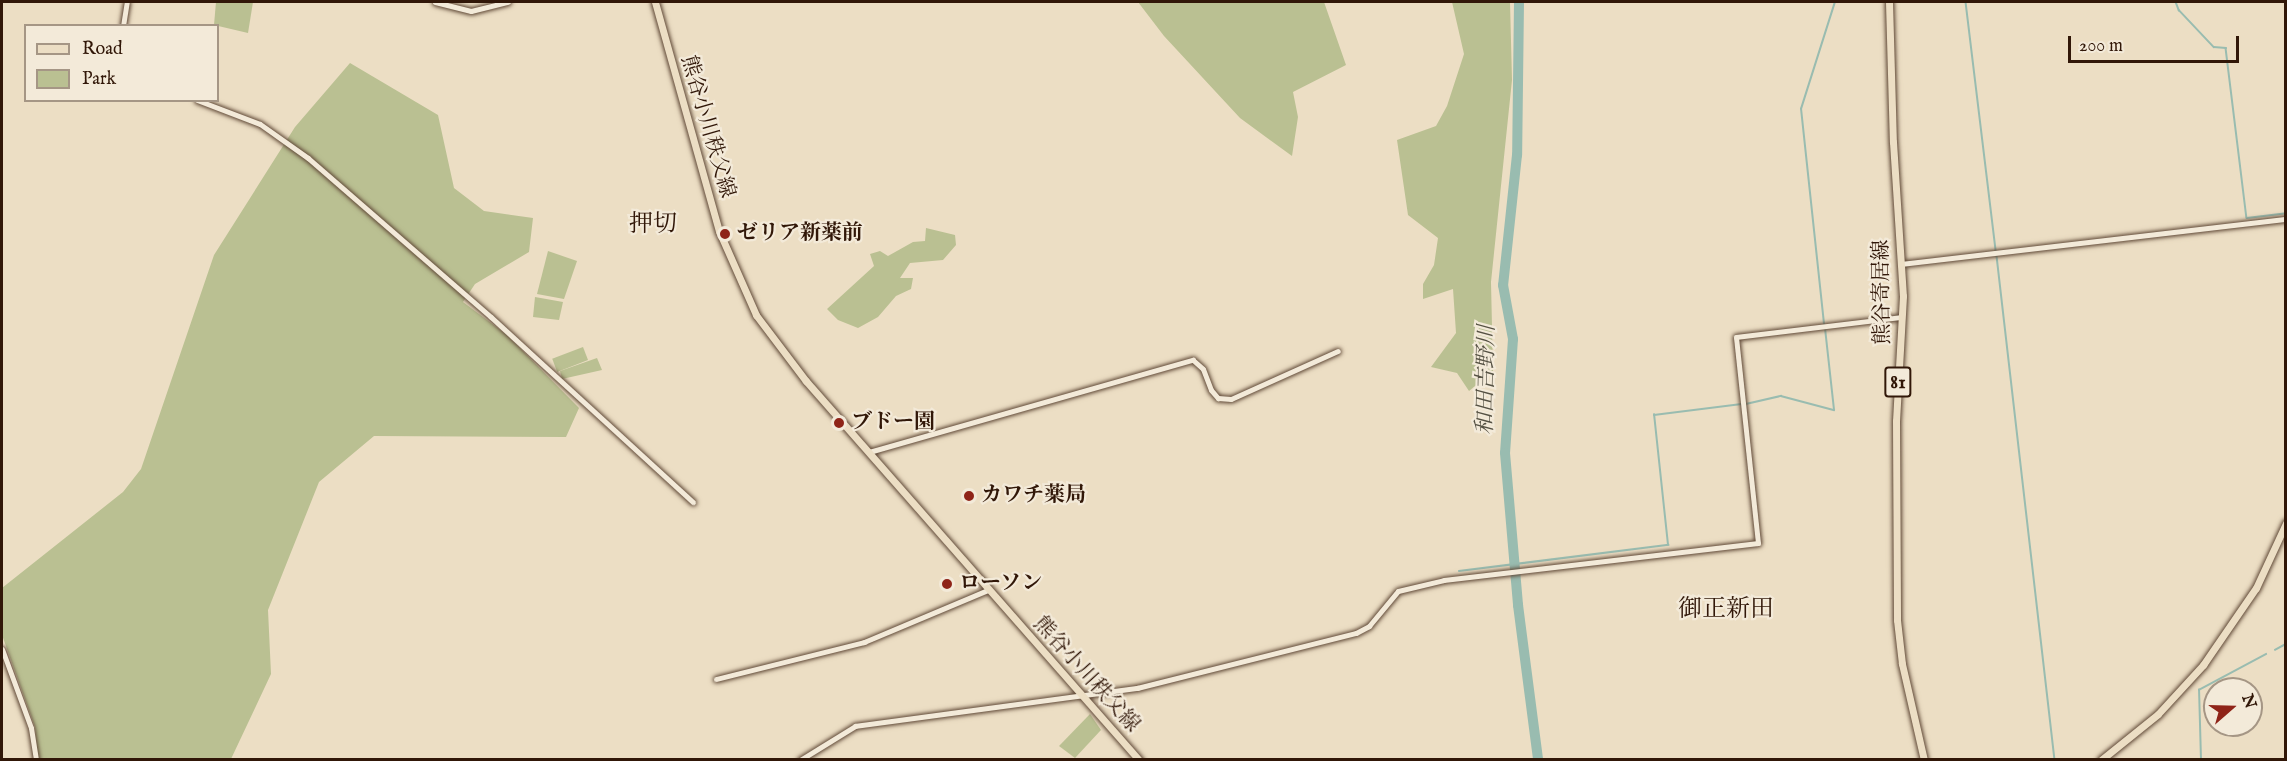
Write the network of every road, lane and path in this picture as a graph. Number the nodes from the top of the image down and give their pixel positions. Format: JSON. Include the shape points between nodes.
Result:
{"nodes":[{"id":1,"x":127,"y":2,"type":"edge"},
{"id":2,"x":435,"y":2,"type":"edge"},
{"id":3,"x":508,"y":2,"type":"edge"},
{"id":4,"x":655,"y":2,"type":"edge"},
{"id":5,"x":1889,"y":2,"type":"edge"},
{"id":6,"x":123,"y":24,"type":"edge"},
{"id":7,"x":202,"y":102,"type":"edge"},
{"id":8,"x":2286,"y":219,"type":"edge"},
{"id":9,"x":1901,"y":264,"type":"junction"},
{"id":10,"x":1902,"y":317,"type":"junction"},
{"id":11,"x":1338,"y":351,"type":"dead end"},
{"id":12,"x":869,"y":452,"type":"junction"},
{"id":13,"x":693,"y":502,"type":"dead end"},
{"id":14,"x":2286,"y":523,"type":"edge"},
{"id":15,"x":988,"y":590,"type":"junction"},
{"id":16,"x":2,"y":649,"type":"edge"},
{"id":17,"x":716,"y":679,"type":"dead end"},
{"id":18,"x":1080,"y":695,"type":"junction"},
{"id":19,"x":36,"y":759,"type":"edge"},
{"id":20,"x":800,"y":759,"type":"edge"},
{"id":21,"x":1139,"y":759,"type":"edge"},
{"id":22,"x":1924,"y":759,"type":"edge"},
{"id":23,"x":2100,"y":759,"type":"edge"}],
"edges":[{"from":1,"to":6,"type":"street"},
{"from":2,"to":3,"type":"street","via":[[471,11]]},
{"from":4,"to":12,"type":"main road","name":"熊谷小川秩父線","via":[[704,181],[740,284],[781,350]]},
{"from":5,"to":9,"type":"main road","name":"熊谷寄居線","number":"81"},
{"from":7,"to":13,"type":"street","via":[[260,124],[308,159],[491,317]]},
{"from":8,"to":9,"type":"street"},
{"from":9,"to":10,"type":"main road","name":"熊谷寄居線","number":"81"},
{"from":10,"to":18,"type":"street","via":[[1736,337],[1758,543],[1444,580],[1398,591],[1369,626],[1356,633],[1160,684]]},
{"from":10,"to":22,"type":"main road","name":"熊谷寄居線","number":"81","via":[[1896,421],[1897,620],[1902,664]]},
{"from":11,"to":12,"type":"street","via":[[1231,399],[1218,398],[1210,390],[1203,369],[1193,360]]},
{"from":12,"to":15,"type":"main road","name":"熊谷小川秩父線"},
{"from":14,"to":23,"type":"main road","via":[[2256,588],[2203,665],[2157,714]]},
{"from":15,"to":17,"type":"street","via":[[864,642]]},
{"from":15,"to":18,"type":"main road","name":"熊谷小川秩父線"},
{"from":16,"to":19,"type":"street","via":[[31,728]]},
{"from":18,"to":20,"type":"street","via":[[855,726]]},
{"from":18,"to":21,"type":"main road","name":"熊谷小川秩父線"}]}
